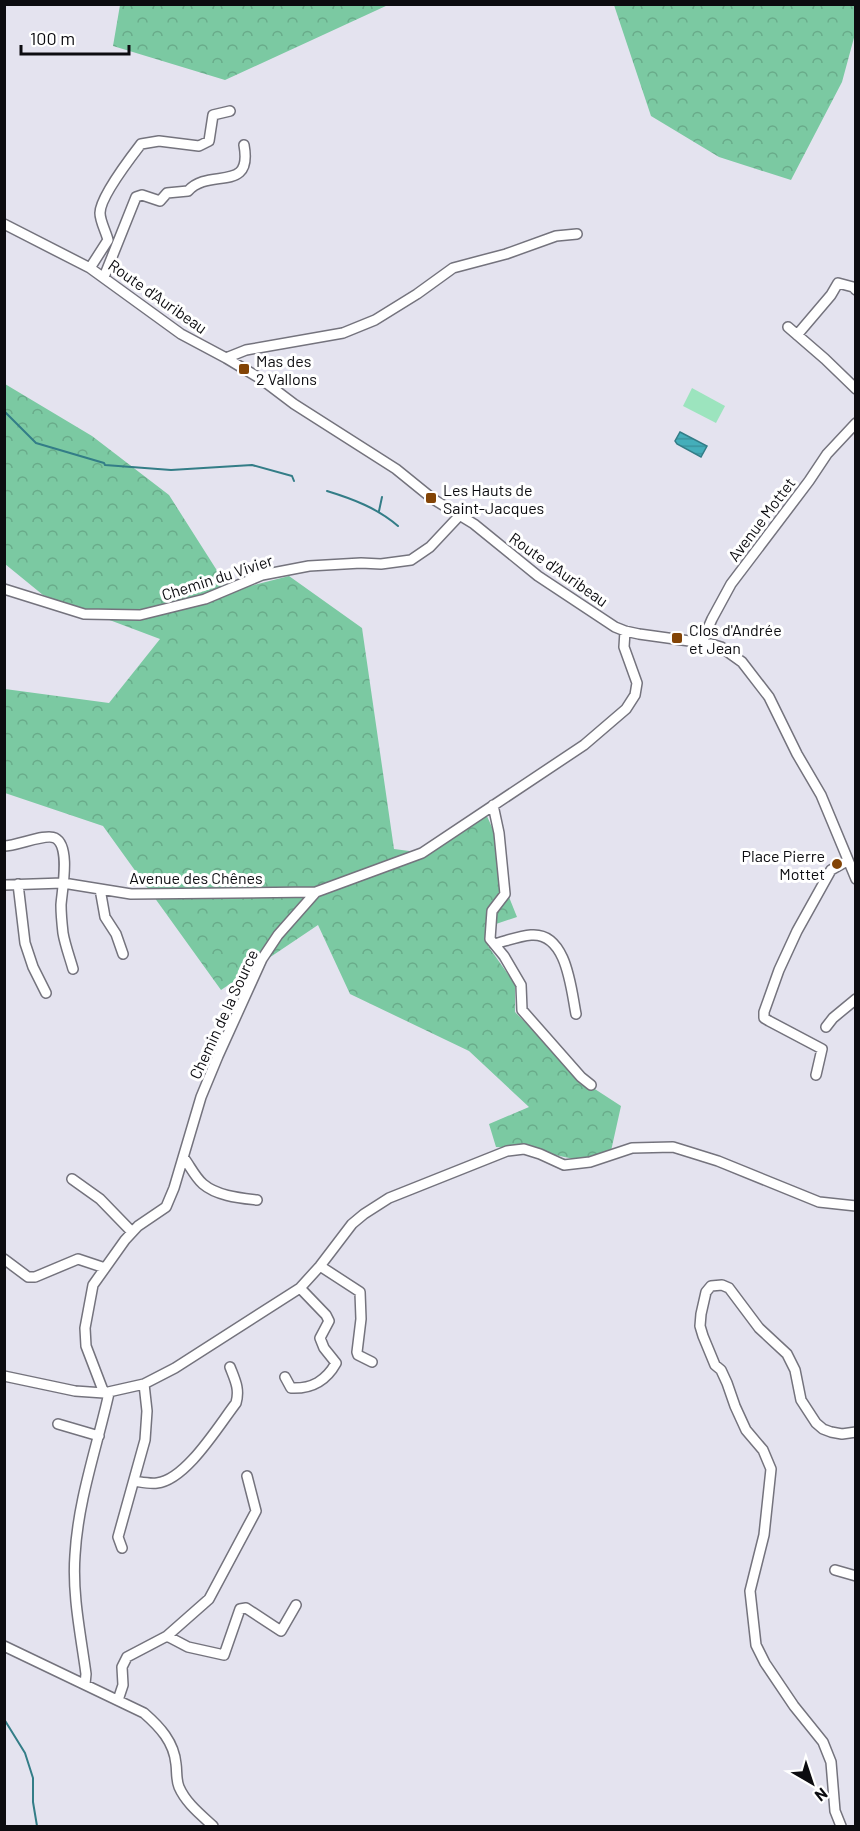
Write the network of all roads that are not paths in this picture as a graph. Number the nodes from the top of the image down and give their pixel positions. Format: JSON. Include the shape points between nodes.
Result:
{"nodes":[{"id":1,"x":230,"y":111,"type":"dead end"},
{"id":2,"x":244,"y":145,"type":"dead end"},
{"id":3,"x":4,"y":224,"type":"edge"},
{"id":4,"x":577,"y":234,"type":"dead end"},
{"id":5,"x":90,"y":268,"type":"junction"},
{"id":6,"x":104,"y":277,"type":"junction"},
{"id":7,"x":855,"y":290,"type":"edge"},
{"id":8,"x":788,"y":327,"type":"dead end"},
{"id":9,"x":797,"y":335,"type":"junction"},
{"id":10,"x":226,"y":358,"type":"junction"},
{"id":11,"x":855,"y":389,"type":"edge"},
{"id":12,"x":855,"y":423,"type":"edge"},
{"id":13,"x":460,"y":515,"type":"junction"},
{"id":14,"x":4,"y":589,"type":"edge"},
{"id":15,"x":624,"y":631,"type":"junction"},
{"id":16,"x":702,"y":642,"type":"junction"},
{"id":17,"x":493,"y":805,"type":"junction"},
{"id":18,"x":4,"y":846,"type":"edge"},
{"id":19,"x":847,"y":861,"type":"junction"},
{"id":20,"x":855,"y":879,"type":"edge"},
{"id":21,"x":63,"y":884,"type":"junction"},
{"id":22,"x":4,"y":885,"type":"edge"},
{"id":23,"x":18,"y":885,"type":"junction"},
{"id":24,"x":100,"y":889,"type":"junction"},
{"id":25,"x":316,"y":892,"type":"junction"},
{"id":26,"x":494,"y":945,"type":"junction"},
{"id":27,"x":123,"y":954,"type":"dead end"},
{"id":28,"x":73,"y":969,"type":"dead end"},
{"id":29,"x":46,"y":993,"type":"dead end"},
{"id":30,"x":855,"y":999,"type":"edge"},
{"id":31,"x":576,"y":1014,"type":"dead end"},
{"id":32,"x":826,"y":1027,"type":"dead end"},
{"id":33,"x":816,"y":1075,"type":"dead end"},
{"id":34,"x":591,"y":1085,"type":"dead end"},
{"id":35,"x":184,"y":1158,"type":"junction"},
{"id":36,"x":72,"y":1179,"type":"dead end"},
{"id":37,"x":257,"y":1200,"type":"dead end"},
{"id":38,"x":855,"y":1206,"type":"edge"},
{"id":39,"x":132,"y":1232,"type":"junction"},
{"id":40,"x":4,"y":1259,"type":"edge"},
{"id":41,"x":320,"y":1266,"type":"junction"},
{"id":42,"x":105,"y":1268,"type":"junction"},
{"id":43,"x":300,"y":1288,"type":"junction"},
{"id":44,"x":372,"y":1362,"type":"dead end"},
{"id":45,"x":230,"y":1367,"type":"dead end"},
{"id":46,"x":4,"y":1376,"type":"edge"},
{"id":47,"x":285,"y":1377,"type":"dead end"},
{"id":48,"x":144,"y":1384,"type":"junction"},
{"id":49,"x":107,"y":1393,"type":"junction"},
{"id":50,"x":58,"y":1424,"type":"dead end"},
{"id":51,"x":855,"y":1432,"type":"edge"},
{"id":52,"x":99,"y":1436,"type":"junction"},
{"id":53,"x":247,"y":1476,"type":"dead end"},
{"id":54,"x":134,"y":1481,"type":"junction"},
{"id":55,"x":122,"y":1548,"type":"dead end"},
{"id":56,"x":836,"y":1570,"type":"dead end"},
{"id":57,"x":855,"y":1576,"type":"edge"},
{"id":58,"x":296,"y":1605,"type":"dead end"},
{"id":59,"x":167,"y":1636,"type":"junction"},
{"id":60,"x":4,"y":1646,"type":"edge"},
{"id":61,"x":84,"y":1684,"type":"junction"},
{"id":62,"x":118,"y":1700,"type":"junction"},
{"id":63,"x":213,"y":1827,"type":"edge"},
{"id":64,"x":841,"y":1827,"type":"edge"}],
"edges":[{"from":1,"to":5,"type":"street","via":[[213,115],[209,141],[199,146],[159,141],[141,144],[104,200],[100,212],[108,240]]},
{"from":2,"to":6,"type":"street","via":[[246,164],[235,176],[204,180],[188,191],[167,193],[160,201],[136,197]]},
{"from":3,"to":5,"type":"street","name":"Route d'Auribeau"},
{"from":4,"to":10,"type":"street","via":[[556,236],[453,268],[375,320],[343,333],[246,350]]},
{"from":5,"to":6,"type":"street","name":"Route d'Auribeau"},
{"from":6,"to":10,"type":"street","name":"Route d'Auribeau","via":[[181,334]]},
{"from":7,"to":9,"type":"street","via":[[838,284]]},
{"from":8,"to":9,"type":"street"},
{"from":9,"to":11,"type":"street"},
{"from":10,"to":13,"type":"street","name":"Route d'Auribeau"},
{"from":12,"to":16,"type":"street","name":"Avenue Mottet","via":[[827,454],[731,584]]},
{"from":13,"to":14,"type":"street","name":"Chemin du Vivier","via":[[430,547],[411,560],[309,566],[262,575],[189,604],[140,615],[84,614]]},
{"from":13,"to":15,"type":"street","name":"Route d'Auribeau","via":[[537,576]]},
{"from":15,"to":16,"type":"street","name":"Route d'Auribeau"},
{"from":15,"to":17,"type":"street","name":"Chemin de la Source","via":[[624,647],[637,683],[626,709],[584,745]]},
{"from":16,"to":19,"type":"street","name":"Route d'Auribeau","via":[[735,656],[769,697],[821,795]]},
{"from":17,"to":25,"type":"street","name":"Chemin de la Source","via":[[422,853]]},
{"from":17,"to":26,"type":"street","via":[[500,833],[505,894],[492,911],[490,939]]},
{"from":18,"to":21,"type":"street","via":[[55,837],[62,845],[65,861]]},
{"from":19,"to":20,"type":"street","name":"Route d'Auribeau"},
{"from":19,"to":33,"type":"street","via":[[831,870],[797,931],[764,1012],[764,1018],[822,1048]]},
{"from":21,"to":23,"type":"street","name":"Avenue des Chênes"},
{"from":21,"to":24,"type":"street","name":"Avenue des Chênes"},
{"from":21,"to":28,"type":"street","via":[[63,936]]},
{"from":22,"to":23,"type":"street","name":"Avenue des Chênes"},
{"from":23,"to":29,"type":"street","via":[[25,943]]},
{"from":24,"to":25,"type":"street","name":"Avenue des Chênes","via":[[131,894]]},
{"from":24,"to":27,"type":"street","via":[[105,916]]},
{"from":25,"to":35,"type":"street","name":"Chemin de la Source","via":[[262,959],[201,1097]]},
{"from":26,"to":31,"type":"street","via":[[533,935],[554,943],[561,953]]},
{"from":26,"to":34,"type":"street","via":[[521,985],[522,1010]]},
{"from":30,"to":32,"type":"street"},
{"from":35,"to":37,"type":"street","via":[[209,1188]]},
{"from":35,"to":39,"type":"street","name":"Chemin de la Source","via":[[166,1207]]},
{"from":36,"to":39,"type":"street","via":[[100,1199]]},
{"from":38,"to":41,"type":"street","via":[[811,1200],[718,1161],[673,1148],[632,1148],[590,1162],[564,1165],[524,1149],[507,1151],[381,1203],[352,1224]]},
{"from":39,"to":42,"type":"street","name":"Chemin de la Source"},
{"from":40,"to":42,"type":"street","via":[[28,1277],[78,1259]]},
{"from":41,"to":43,"type":"street"},
{"from":41,"to":44,"type":"street","via":[[360,1292],[357,1352]]},
{"from":42,"to":49,"type":"street","name":"Chemin de la Source","via":[[93,1285],[85,1328],[95,1373]]},
{"from":43,"to":47,"type":"street","via":[[326,1315],[328,1321],[320,1338],[336,1363],[323,1381],[311,1386],[291,1388]]},
{"from":43,"to":48,"type":"street","via":[[176,1368]]},
{"from":45,"to":54,"type":"street","via":[[237,1383],[236,1403],[188,1466],[158,1483]]},
{"from":46,"to":49,"type":"street","via":[[75,1391]]},
{"from":48,"to":49,"type":"street"},
{"from":48,"to":54,"type":"street","via":[[145,1440]]},
{"from":49,"to":52,"type":"street"},
{"from":50,"to":52,"type":"street"},
{"from":51,"to":64,"type":"street","via":[[831,1432],[816,1423],[801,1400],[787,1354],[759,1328],[729,1288],[711,1286],[700,1314],[703,1336],[746,1430],[763,1450],[771,1469],[764,1535],[750,1591],[756,1645],[771,1673],[823,1742],[831,1762],[835,1811]]},
{"from":52,"to":61,"type":"street","via":[[81,1503],[75,1557],[77,1614],[87,1674]]},
{"from":53,"to":59,"type":"street","via":[[256,1511],[209,1599]]},
{"from":54,"to":55,"type":"street","via":[[118,1537]]},
{"from":56,"to":57,"type":"street"},
{"from":58,"to":59,"type":"street","via":[[281,1631],[246,1608],[240,1609],[224,1654],[188,1647]]},
{"from":59,"to":62,"type":"street","via":[[127,1657]]},
{"from":60,"to":61,"type":"street"},
{"from":61,"to":62,"type":"street"},
{"from":62,"to":63,"type":"street","via":[[144,1713],[166,1735],[176,1761],[178,1784],[186,1799]]}]}
